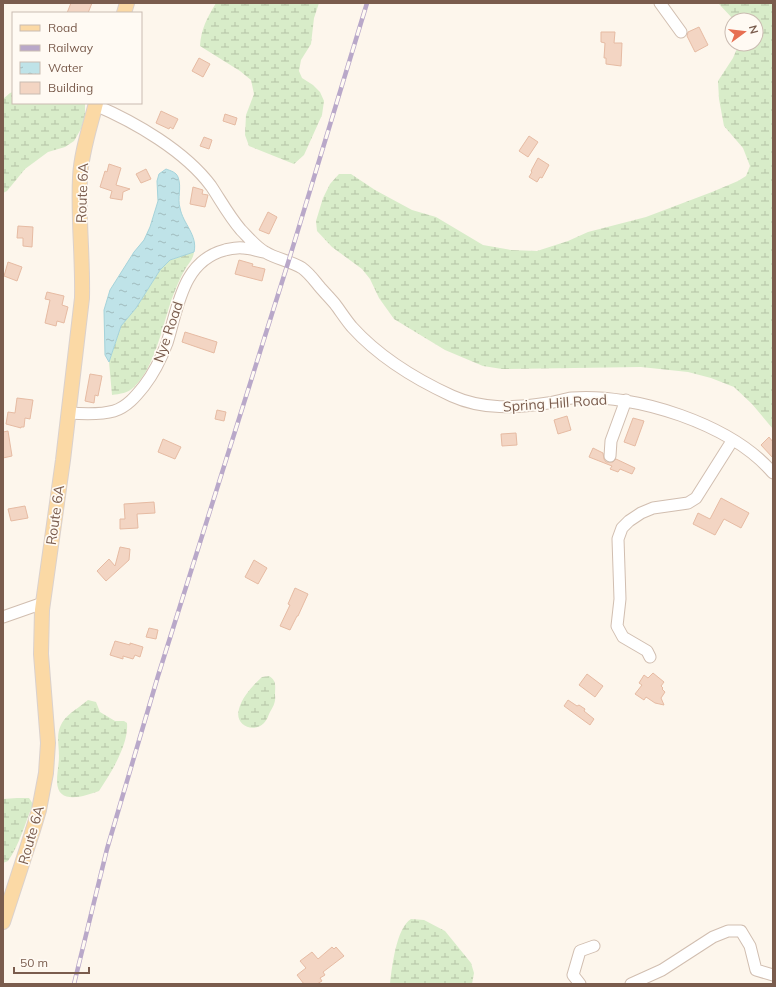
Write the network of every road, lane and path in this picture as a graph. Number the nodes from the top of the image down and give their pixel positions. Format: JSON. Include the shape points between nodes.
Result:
{"nodes":[{"id":1,"x":660,"y":3,"type":"edge"},
{"id":2,"x":682,"y":32,"type":"dead end"},
{"id":3,"x":95,"y":104,"type":"edge"},
{"id":4,"x":264,"y":252,"type":"junction"},
{"id":5,"x":626,"y":400,"type":"junction"},
{"id":6,"x":69,"y":413,"type":"junction"},
{"id":7,"x":732,"y":441,"type":"junction"},
{"id":8,"x":610,"y":456,"type":"dead end"},
{"id":9,"x":773,"y":473,"type":"edge"},
{"id":10,"x":43,"y":603,"type":"junction"},
{"id":11,"x":3,"y":617,"type":"edge"},
{"id":12,"x":650,"y":657,"type":"dead end"},
{"id":13,"x":3,"y":922,"type":"edge"},
{"id":14,"x":594,"y":946,"type":"dead end"},
{"id":15,"x":773,"y":975,"type":"edge"},
{"id":16,"x":580,"y":984,"type":"edge"},
{"id":17,"x":631,"y":984,"type":"edge"}],
"edges":[{"from":1,"to":2,"type":"street"},
{"from":3,"to":4,"type":"street","name":"Spring Hill Road","via":[[170,146],[210,185],[240,229]]},
{"from":3,"to":6,"type":"main road","name":"Route 6A","via":[[80,176],[83,278]]},
{"from":4,"to":5,"type":"street","name":"Spring Hill Road","via":[[302,268],[350,326],[371,346],[414,377],[454,397],[478,404],[512,408],[578,398]]},
{"from":4,"to":6,"type":"street","name":"Nye Road","via":[[242,248],[230,249],[217,252],[196,266],[181,295],[156,369],[137,394],[126,406],[114,411]]},
{"from":5,"to":7,"type":"street","name":"Spring Hill Road","via":[[688,418]]},
{"from":5,"to":8,"type":"street","via":[[611,441]]},
{"from":6,"to":10,"type":"main road","name":"Route 6A"},
{"from":7,"to":9,"type":"street","name":"Spring Hill Road","via":[[744,447]]},
{"from":7,"to":12,"type":"street","via":[[696,498],[688,502],[653,508],[641,513],[622,528],[618,539],[620,599],[617,626],[622,636],[647,651]]},
{"from":10,"to":11,"type":"street"},
{"from":10,"to":13,"type":"main road","name":"Route 6A","via":[[41,654],[48,743],[46,773],[39,810]]},
{"from":14,"to":16,"type":"street","via":[[580,951],[573,975]]},
{"from":15,"to":17,"type":"street","via":[[756,970],[750,946],[740,931],[728,931],[713,937],[662,970]]}]}
